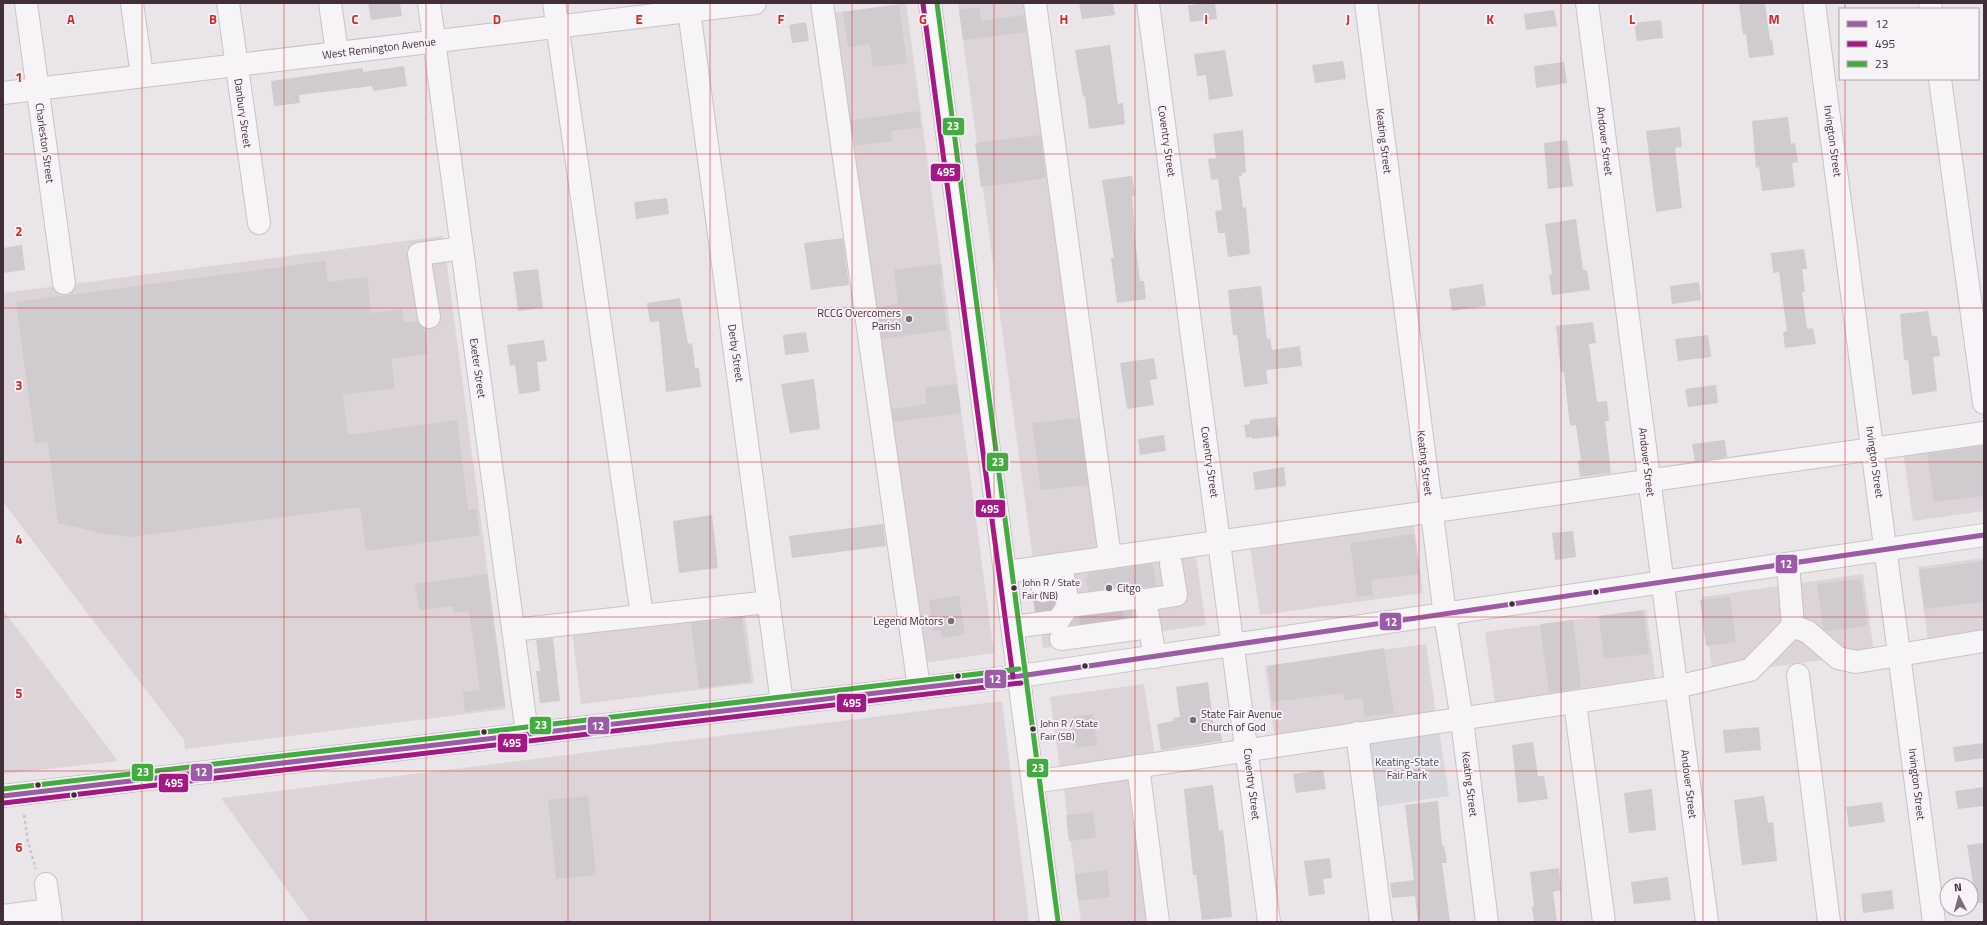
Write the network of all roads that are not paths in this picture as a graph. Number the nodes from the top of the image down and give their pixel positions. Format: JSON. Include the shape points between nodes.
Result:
{"nodes":[{"id":1,"x":26,"y":3,"type":"edge"},
{"id":2,"x":132,"y":3,"type":"edge"},
{"id":3,"x":228,"y":3,"type":"edge"},
{"id":4,"x":330,"y":3,"type":"edge"},
{"id":5,"x":429,"y":3,"type":"edge"},
{"id":6,"x":554,"y":3,"type":"edge"},
{"id":7,"x":755,"y":3,"type":"edge"},
{"id":8,"x":822,"y":3,"type":"edge"},
{"id":9,"x":930,"y":3,"type":"edge"},
{"id":10,"x":1035,"y":3,"type":"edge"},
{"id":11,"x":1148,"y":3,"type":"edge"},
{"id":12,"x":1366,"y":3,"type":"edge"},
{"id":13,"x":1588,"y":3,"type":"edge"},
{"id":14,"x":1814,"y":3,"type":"edge"},
{"id":15,"x":689,"y":7,"type":"edge"},
{"id":16,"x":557,"y":26,"type":"junction"},
{"id":17,"x":434,"y":41,"type":"junction"},
{"id":18,"x":337,"y":53,"type":"junction"},
{"id":19,"x":236,"y":65,"type":"junction"},
{"id":20,"x":142,"y":76,"type":"junction"},
{"id":21,"x":1940,"y":80,"type":"edge"},
{"id":22,"x":38,"y":89,"type":"junction"},
{"id":23,"x":3,"y":93,"type":"edge"},
{"id":24,"x":259,"y":223,"type":"dead end"},
{"id":25,"x":462,"y":248,"type":"junction"},
{"id":26,"x":64,"y":283,"type":"dead end"},
{"id":27,"x":429,"y":317,"type":"dead end"},
{"id":28,"x":1984,"y":403,"type":"edge"},
{"id":29,"x":1984,"y":433,"type":"edge"},
{"id":30,"x":1874,"y":449,"type":"junction"},
{"id":31,"x":1650,"y":482,"type":"junction"},
{"id":32,"x":1432,"y":512,"type":"junction"},
{"id":33,"x":1984,"y":535,"type":"edge"},
{"id":34,"x":1220,"y":542,"type":"junction"},
{"id":35,"x":1887,"y":550,"type":"junction"},
{"id":36,"x":1110,"y":557,"type":"junction"},
{"id":37,"x":1171,"y":564,"type":"dead end"},
{"id":38,"x":1788,"y":564,"type":"junction"},
{"id":39,"x":1006,"y":572,"type":"junction"},
{"id":40,"x":1663,"y":583,"type":"junction"},
{"id":41,"x":1145,"y":600,"type":"junction"},
{"id":42,"x":769,"y":602,"type":"junction"},
{"id":43,"x":1065,"y":605,"type":"junction"},
{"id":44,"x":1112,"y":615,"type":"junction"},
{"id":45,"x":1445,"y":615,"type":"junction"},
{"id":46,"x":642,"y":616,"type":"junction"},
{"id":47,"x":1793,"y":626,"type":"junction"},
{"id":48,"x":1013,"y":627,"type":"junction"},
{"id":49,"x":1150,"y":627,"type":"junction"},
{"id":50,"x":514,"y":630,"type":"junction"},
{"id":51,"x":1984,"y":642,"type":"edge"},
{"id":52,"x":1234,"y":646,"type":"junction"},
{"id":53,"x":1900,"y":654,"type":"junction"},
{"id":54,"x":1155,"y":657,"type":"junction"},
{"id":55,"x":1065,"y":670,"type":"junction"},
{"id":56,"x":1798,"y":675,"type":"dead end"},
{"id":57,"x":1020,"y":676,"type":"junction"},
{"id":58,"x":920,"y":688,"type":"junction"},
{"id":59,"x":1676,"y":688,"type":"junction"},
{"id":60,"x":782,"y":703,"type":"junction"},
{"id":61,"x":1575,"y":703,"type":"junction"},
{"id":62,"x":1462,"y":720,"type":"junction"},
{"id":63,"x":527,"y":733,"type":"junction"},
{"id":64,"x":1357,"y":733,"type":"junction"},
{"id":65,"x":1247,"y":750,"type":"junction"},
{"id":66,"x":1138,"y":766,"type":"junction"},
{"id":67,"x":1033,"y":782,"type":"junction"},
{"id":68,"x":3,"y":796,"type":"edge"},
{"id":69,"x":46,"y":884,"type":"road end"},
{"id":70,"x":3,"y":916,"type":"edge"},
{"id":71,"x":50,"y":916,"type":"edge"},
{"id":72,"x":1051,"y":922,"type":"edge"},
{"id":73,"x":1158,"y":922,"type":"edge"},
{"id":74,"x":1269,"y":922,"type":"edge"},
{"id":75,"x":1381,"y":922,"type":"edge"},
{"id":76,"x":1487,"y":922,"type":"edge"},
{"id":77,"x":1604,"y":922,"type":"edge"},
{"id":78,"x":1707,"y":922,"type":"edge"},
{"id":79,"x":1829,"y":922,"type":"edge"},
{"id":80,"x":1934,"y":922,"type":"edge"}],
"edges":[{"from":1,"to":22,"type":"street","name":"Charleston Street"},
{"from":2,"to":20,"type":"street"},
{"from":3,"to":19,"type":"street","name":"Danbury Street"},
{"from":4,"to":18,"type":"street"},
{"from":5,"to":17,"type":"street","name":"Exeter Street"},
{"from":6,"to":16,"type":"street"},
{"from":7,"to":15,"type":"street","name":"West Remington Avenue"},
{"from":8,"to":58,"type":"street"},
{"from":9,"to":39,"type":"main road"},
{"from":10,"to":36,"type":"street"},
{"from":11,"to":34,"type":"street","name":"Coventry Street"},
{"from":12,"to":32,"type":"street","name":"Keating Street"},
{"from":13,"to":31,"type":"street","name":"Andover Street"},
{"from":14,"to":30,"type":"street","name":"Irvington Street"},
{"from":15,"to":16,"type":"street","name":"West Remington Avenue"},
{"from":15,"to":42,"type":"street","name":"Derby Street"},
{"from":16,"to":17,"type":"street","name":"West Remington Avenue"},
{"from":16,"to":46,"type":"street"},
{"from":17,"to":18,"type":"street","name":"West Remington Avenue"},
{"from":17,"to":25,"type":"street","name":"Exeter Street"},
{"from":18,"to":19,"type":"street","name":"West Remington Avenue"},
{"from":19,"to":20,"type":"street","name":"West Remington Avenue"},
{"from":19,"to":24,"type":"street","name":"Danbury Street"},
{"from":20,"to":22,"type":"street","name":"West Remington Avenue"},
{"from":21,"to":28,"type":"street"},
{"from":22,"to":23,"type":"street","name":"West Remington Avenue"},
{"from":22,"to":26,"type":"street","name":"Charleston Street"},
{"from":25,"to":27,"type":"street","via":[[418,254]]},
{"from":25,"to":50,"type":"street","name":"Exeter Street"},
{"from":29,"to":30,"type":"street"},
{"from":30,"to":31,"type":"street"},
{"from":30,"to":35,"type":"street","name":"Irvington Street"},
{"from":31,"to":32,"type":"street"},
{"from":31,"to":40,"type":"street","name":"Andover Street"},
{"from":32,"to":34,"type":"street"},
{"from":32,"to":45,"type":"street","name":"Keating Street"},
{"from":33,"to":35,"type":"street"},
{"from":34,"to":36,"type":"street"},
{"from":34,"to":52,"type":"street","name":"Coventry Street"},
{"from":35,"to":38,"type":"street"},
{"from":35,"to":53,"type":"street","name":"Irvington Street"},
{"from":36,"to":43,"type":"street"},
{"from":37,"to":41,"type":"street","via":[[1176,595]]},
{"from":38,"to":40,"type":"street"},
{"from":38,"to":47,"type":"street"},
{"from":39,"to":43,"type":"street"},
{"from":39,"to":48,"type":"main road"},
{"from":40,"to":45,"type":"street"},
{"from":40,"to":59,"type":"street","name":"Andover Street"},
{"from":41,"to":44,"type":"street","via":[[1135,598]]},
{"from":41,"to":49,"type":"street"},
{"from":42,"to":46,"type":"street"},
{"from":42,"to":60,"type":"street","name":"Derby Street"},
{"from":43,"to":44,"type":"street"},
{"from":43,"to":44,"type":"street"},
{"from":43,"to":48,"type":"street"},
{"from":43,"to":55,"type":"street"},
{"from":44,"to":49,"type":"street"},
{"from":45,"to":52,"type":"street"},
{"from":45,"to":62,"type":"street","name":"Keating Street"},
{"from":46,"to":50,"type":"street"},
{"from":47,"to":53,"type":"street","via":[[1808,632],[1838,658],[1856,662]]},
{"from":47,"to":59,"type":"street","via":[[1750,670]]},
{"from":48,"to":57,"type":"main road"},
{"from":49,"to":54,"type":"street"},
{"from":50,"to":63,"type":"street","name":"Exeter Street"},
{"from":51,"to":53,"type":"street"},
{"from":52,"to":54,"type":"street"},
{"from":52,"to":65,"type":"street","name":"Coventry Street"},
{"from":53,"to":80,"type":"street","name":"Irvington Street"},
{"from":54,"to":55,"type":"street"},
{"from":55,"to":57,"type":"street"},
{"from":56,"to":79,"type":"street"},
{"from":57,"to":58,"type":"street"},
{"from":57,"to":67,"type":"main road"},
{"from":58,"to":60,"type":"street"},
{"from":59,"to":61,"type":"street"},
{"from":59,"to":78,"type":"street","name":"Andover Street"},
{"from":60,"to":63,"type":"street"},
{"from":61,"to":62,"type":"street"},
{"from":61,"to":77,"type":"street"},
{"from":62,"to":64,"type":"street"},
{"from":62,"to":76,"type":"street","name":"Keating Street"},
{"from":63,"to":68,"type":"street"},
{"from":64,"to":65,"type":"street"},
{"from":64,"to":75,"type":"street"},
{"from":65,"to":66,"type":"street"},
{"from":65,"to":74,"type":"street","name":"Coventry Street"},
{"from":66,"to":67,"type":"street"},
{"from":66,"to":73,"type":"street"},
{"from":67,"to":72,"type":"main road"},
{"from":69,"to":71,"type":"street"},
{"from":70,"to":71,"type":"street"}]}
